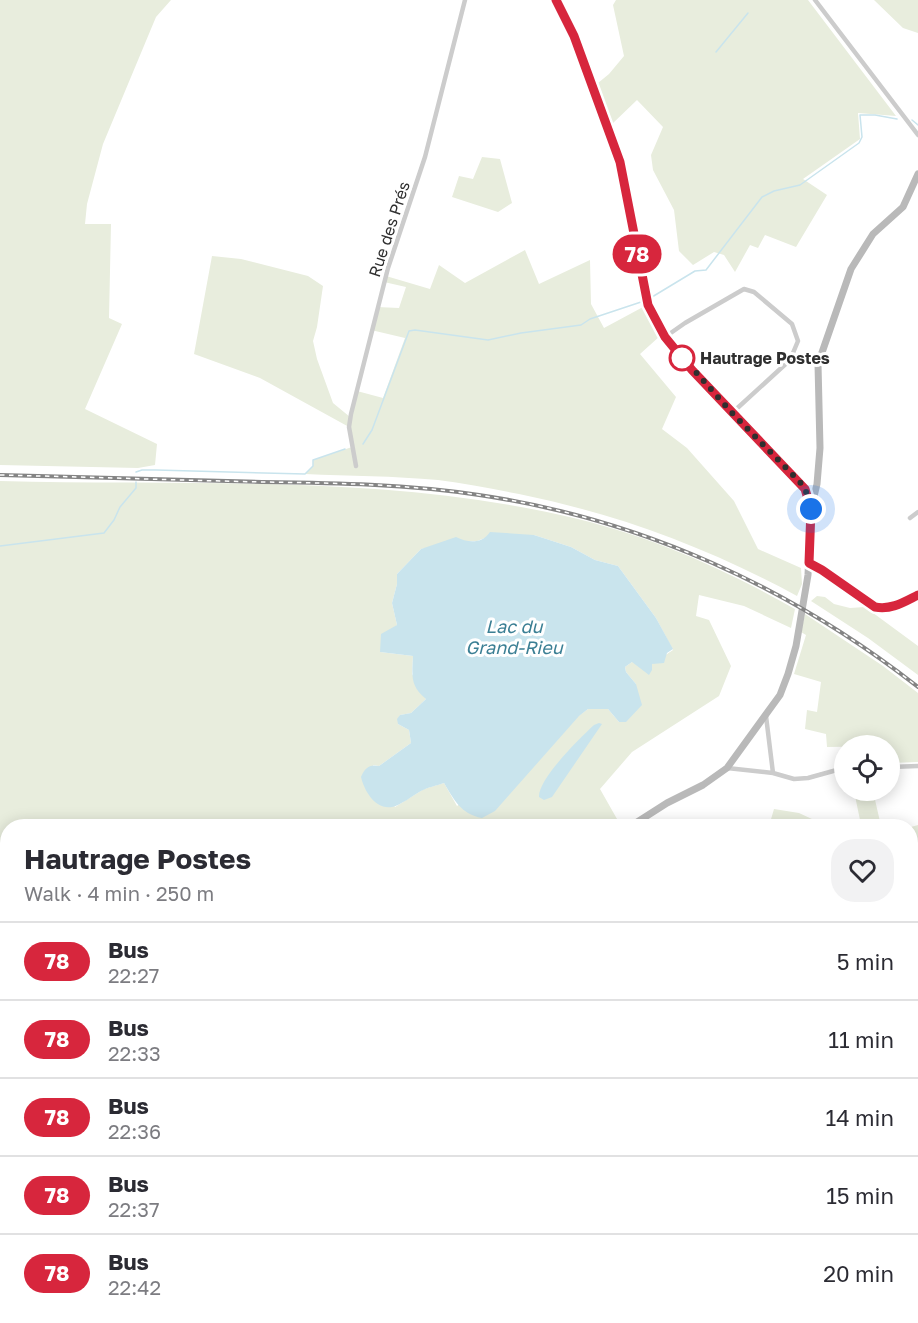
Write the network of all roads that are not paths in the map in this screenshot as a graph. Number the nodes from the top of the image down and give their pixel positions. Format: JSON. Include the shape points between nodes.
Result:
{"nodes":[{"id":1,"x":465,"y":0,"type":"edge"},
{"id":2,"x":556,"y":0,"type":"edge"},
{"id":3,"x":815,"y":0,"type":"edge"},
{"id":4,"x":918,"y":135,"type":"edge"},
{"id":5,"x":918,"y":174,"type":"edge"},
{"id":6,"x":665,"y":337,"type":"junction"},
{"id":7,"x":732,"y":413,"type":"junction"},
{"id":8,"x":356,"y":466,"type":"dead end"},
{"id":9,"x":811,"y":509,"type":"junction"},
{"id":10,"x":918,"y":512,"type":"edge"},
{"id":11,"x":910,"y":518,"type":"dead end"},
{"id":12,"x":809,"y":563,"type":"junction"},
{"id":13,"x":918,"y":594,"type":"edge"},
{"id":14,"x":766,"y":716,"type":"junction"},
{"id":15,"x":918,"y":766,"type":"edge"},
{"id":16,"x":900,"y":767,"type":"edge"},
{"id":17,"x":727,"y":768,"type":"junction"},
{"id":18,"x":834,"y":771,"type":"edge"},
{"id":19,"x":773,"y":773,"type":"junction"},
{"id":20,"x":643,"y":819,"type":"edge"}],
"edges":[{"from":1,"to":8,"type":"street","name":"Rue des Prés","via":[[425,157],[388,268],[351,414],[349,427]]},
{"from":2,"to":6,"type":"street","via":[[574,36],[620,162],[646,298]]},
{"from":3,"to":4,"type":"street"},
{"from":5,"to":9,"type":"street","via":[[903,207],[873,234],[851,269],[824,342],[818,364],[820,448]]},
{"from":6,"to":7,"type":"street"},
{"from":6,"to":7,"type":"street","via":[[744,289],[754,292],[792,324],[798,341],[790,360]]},
{"from":7,"to":9,"type":"street","via":[[800,482]]},
{"from":9,"to":12,"type":"street"},
{"from":10,"to":11,"type":"street"},
{"from":12,"to":13,"type":"street","via":[[875,607],[893,607]]},
{"from":12,"to":14,"type":"street","via":[[788,675]]},
{"from":14,"to":17,"type":"street"},
{"from":14,"to":19,"type":"street"},
{"from":15,"to":16,"type":"street"},
{"from":17,"to":19,"type":"street"},
{"from":17,"to":20,"type":"street"},
{"from":18,"to":19,"type":"street","via":[[794,779]]}]}
